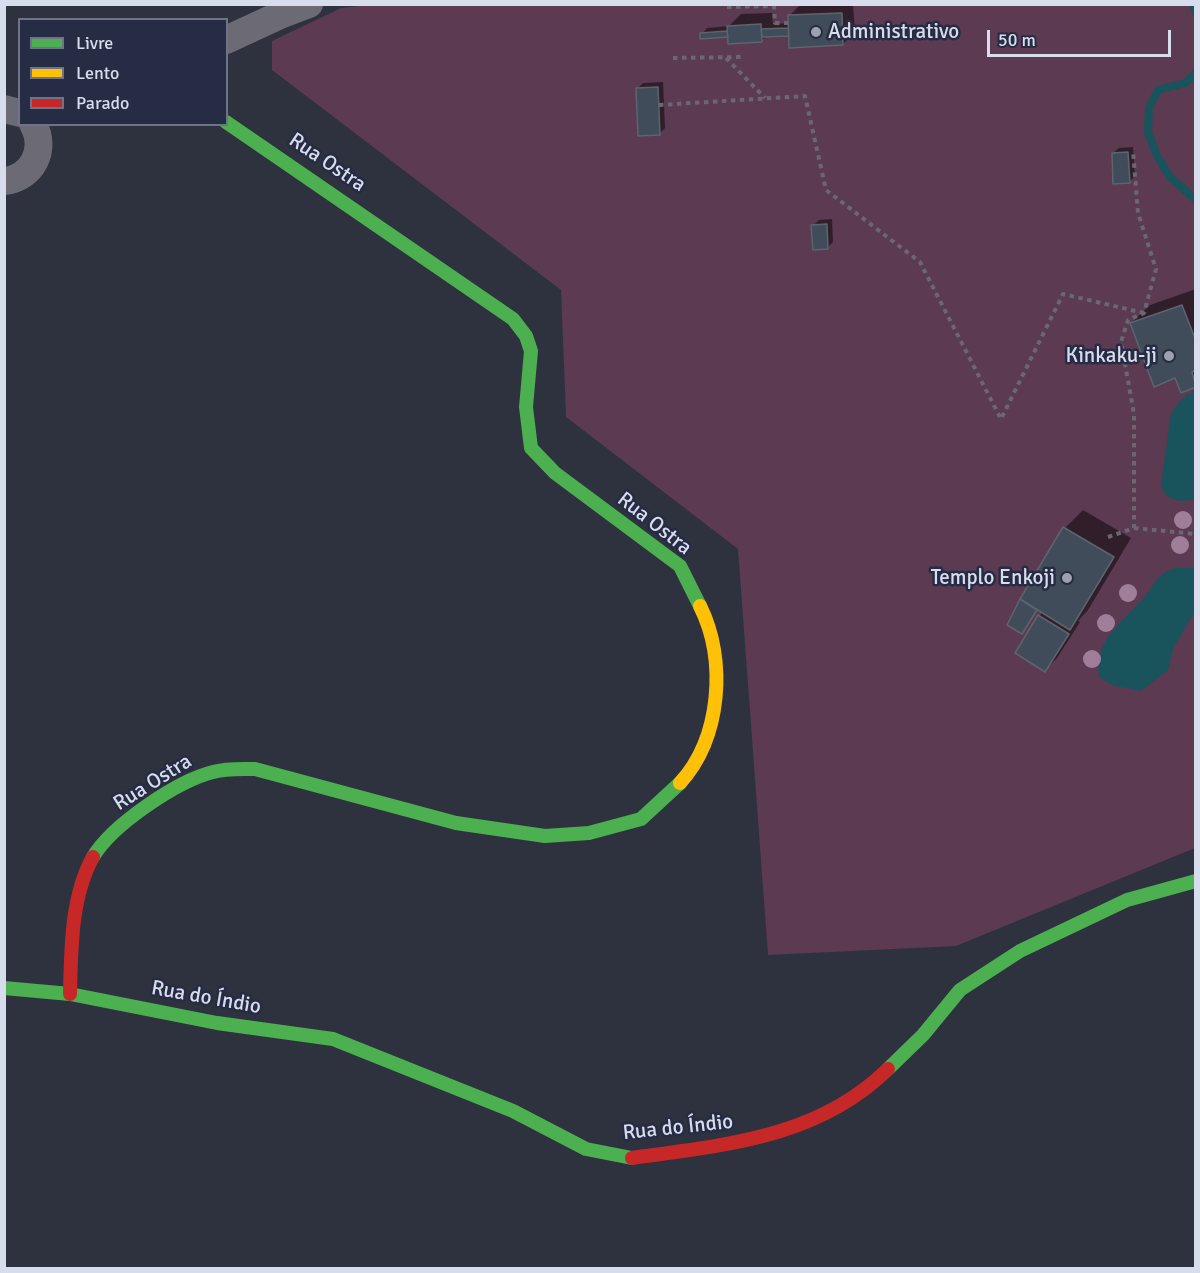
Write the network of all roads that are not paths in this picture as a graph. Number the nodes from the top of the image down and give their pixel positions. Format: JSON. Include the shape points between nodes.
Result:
{"nodes":[{"id":1,"x":309,"y":4,"type":"edge"},
{"id":2,"x":228,"y":39,"type":"edge"},
{"id":3,"x":4,"y":109,"type":"edge"},
{"id":4,"x":18,"y":115,"type":"edge"},
{"id":5,"x":228,"y":123,"type":"edge"},
{"id":6,"x":36,"y":126,"type":"edge"},
{"id":7,"x":4,"y":180,"type":"edge"},
{"id":8,"x":1196,"y":881,"type":"edge"},
{"id":9,"x":4,"y":988,"type":"edge"},
{"id":10,"x":70,"y":994,"type":"junction"}],
"edges":[{"from":1,"to":2,"type":"street"},
{"from":3,"to":4,"type":"street"},
{"from":5,"to":10,"type":"street","name":"Rua Ostra","via":[[513,319],[531,351],[526,407],[531,448],[555,473],[680,566],[696,596],[710,632],[717,684],[712,721],[699,756],[682,781],[641,819],[589,833],[546,836],[456,823],[255,770],[226,768],[199,775],[137,813],[101,844],[91,861],[71,944]]},
{"from":6,"to":7,"type":"street","via":[[39,144],[32,166],[23,175]]},
{"from":8,"to":10,"type":"street","name":"Rua do Índio","via":[[1127,900],[1020,951],[960,990],[923,1035],[868,1089],[825,1115],[748,1142],[626,1159],[586,1149],[513,1111],[333,1039],[217,1023]]},
{"from":9,"to":10,"type":"street","name":"Rua do Índio"}]}
